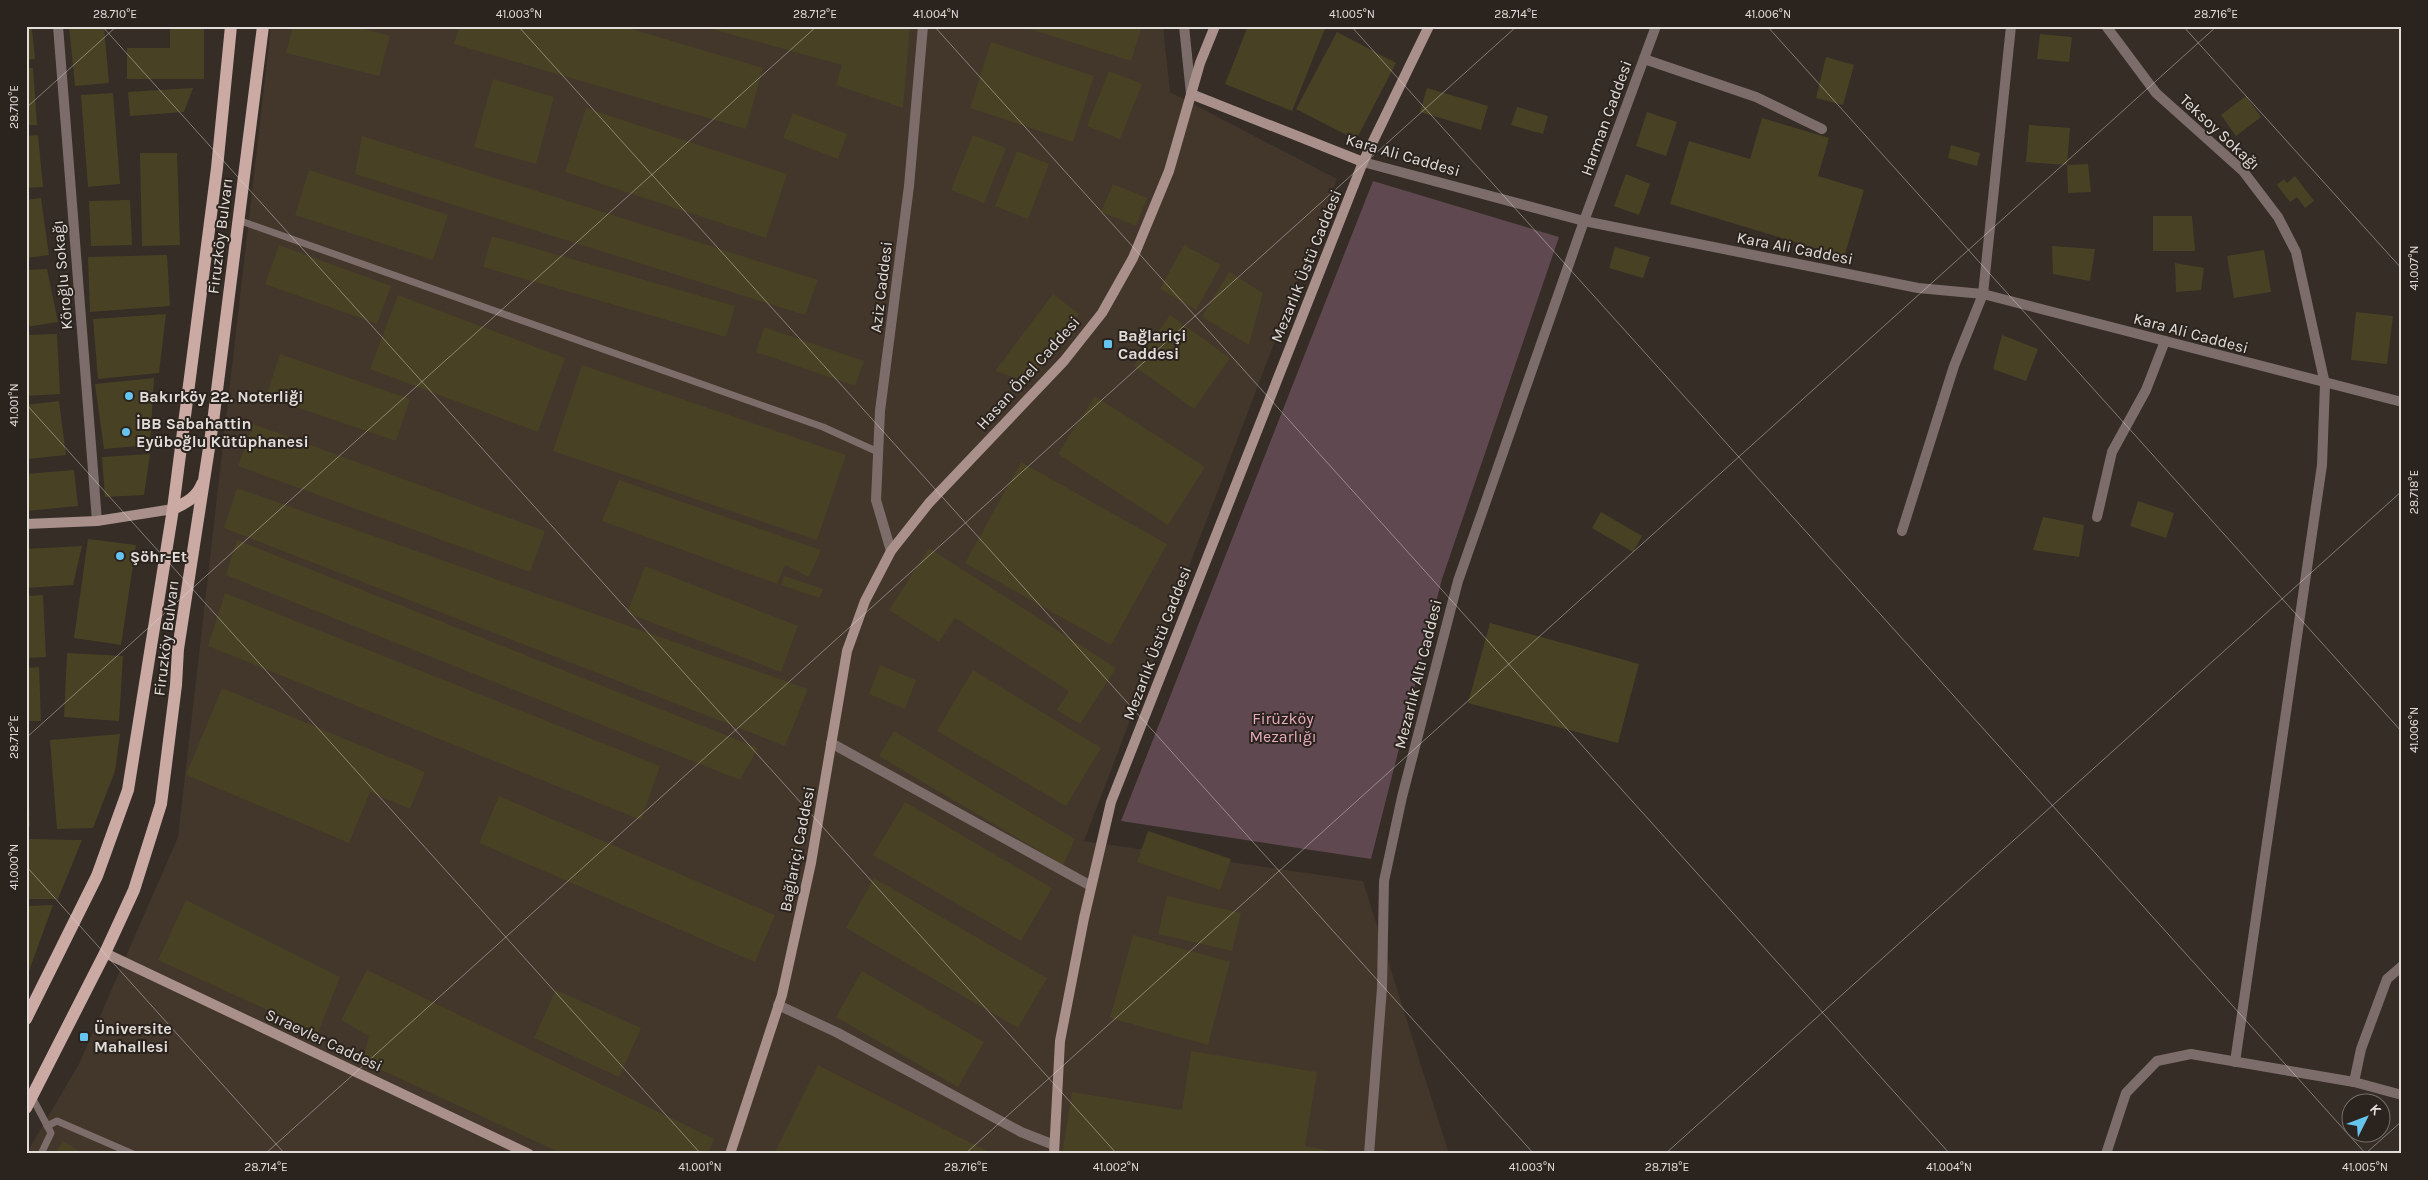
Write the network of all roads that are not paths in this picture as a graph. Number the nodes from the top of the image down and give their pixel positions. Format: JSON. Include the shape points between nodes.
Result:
{"nodes":[{"id":1,"x":58,"y":26,"type":"edge"},
{"id":2,"x":231,"y":26,"type":"edge"},
{"id":3,"x":263,"y":26,"type":"edge"},
{"id":4,"x":923,"y":26,"type":"edge"},
{"id":5,"x":1184,"y":26,"type":"edge"},
{"id":6,"x":1215,"y":26,"type":"edge"},
{"id":7,"x":1429,"y":26,"type":"edge"},
{"id":8,"x":1656,"y":26,"type":"edge"},
{"id":9,"x":2011,"y":26,"type":"edge"},
{"id":10,"x":2106,"y":26,"type":"edge"},
{"id":11,"x":1644,"y":59,"type":"junction"},
{"id":12,"x":1191,"y":94,"type":"junction"},
{"id":13,"x":1822,"y":129,"type":"dead end"},
{"id":14,"x":1363,"y":162,"type":"junction"},
{"id":15,"x":238,"y":220,"type":"junction"},
{"id":16,"x":1584,"y":220,"type":"junction"},
{"id":17,"x":1983,"y":294,"type":"junction"},
{"id":18,"x":2165,"y":341,"type":"junction"},
{"id":19,"x":2325,"y":384,"type":"junction"},
{"id":20,"x":2402,"y":402,"type":"edge"},
{"id":21,"x":878,"y":452,"type":"junction"},
{"id":22,"x":206,"y":472,"type":"junction"},
{"id":23,"x":173,"y":509,"type":"junction"},
{"id":24,"x":2097,"y":518,"type":"dead end"},
{"id":25,"x":97,"y":521,"type":"junction"},
{"id":26,"x":26,"y":524,"type":"edge"},
{"id":27,"x":1902,"y":531,"type":"dead end"},
{"id":28,"x":891,"y":550,"type":"junction"},
{"id":29,"x":831,"y":743,"type":"junction"},
{"id":30,"x":1091,"y":886,"type":"junction"},
{"id":31,"x":105,"y":953,"type":"junction"},
{"id":32,"x":2402,"y":966,"type":"edge"},
{"id":33,"x":778,"y":1005,"type":"junction"},
{"id":34,"x":26,"y":1019,"type":"edge"},
{"id":35,"x":2235,"y":1062,"type":"junction"},
{"id":36,"x":2354,"y":1082,"type":"junction"},
{"id":37,"x":2402,"y":1095,"type":"edge"},
{"id":38,"x":29,"y":1102,"type":"edge"},
{"id":39,"x":47,"y":1126,"type":"junction"},
{"id":40,"x":1054,"y":1149,"type":"edge"},
{"id":41,"x":40,"y":1154,"type":"edge"},
{"id":42,"x":133,"y":1154,"type":"edge"},
{"id":43,"x":529,"y":1154,"type":"edge"},
{"id":44,"x":730,"y":1154,"type":"edge"},
{"id":45,"x":1369,"y":1154,"type":"edge"},
{"id":46,"x":2106,"y":1154,"type":"edge"}],
"edges":[{"from":1,"to":25,"type":"street","name":"Köroğlu Sokağı"},
{"from":2,"to":23,"type":"main road","name":"Firuzköy Bulvarı","via":[[217,168]]},
{"from":3,"to":15,"type":"main road","name":"Firuzköy Bulvarı"},
{"from":4,"to":21,"type":"street","name":"Aziz Caddesi","via":[[909,186],[880,412]]},
{"from":5,"to":12,"type":"street"},
{"from":6,"to":12,"type":"street","name":"Hasan Önel Caddesi"},
{"from":7,"to":14,"type":"street","name":"Mezarlık Üstü Caddesi"},
{"from":8,"to":11,"type":"street","name":"Harman Caddesi"},
{"from":9,"to":17,"type":"street"},
{"from":10,"to":19,"type":"street","name":"Teksoy Sokağı","via":[[2156,93],[2243,171],[2278,217],[2296,252]]},
{"from":11,"to":13,"type":"street","via":[[1756,97]]},
{"from":11,"to":16,"type":"street","name":"Harman Caddesi"},
{"from":12,"to":14,"type":"street","name":"Kara Ali Caddesi"},
{"from":12,"to":28,"type":"street","name":"Hasan Önel Caddesi","via":[[1169,171],[1133,258],[1102,313],[1064,361],[929,503]]},
{"from":14,"to":16,"type":"street","name":"Kara Ali Caddesi"},
{"from":14,"to":30,"type":"street","name":"Mezarlık Üstü Caddesi","via":[[1111,802]]},
{"from":15,"to":21,"type":"lane","via":[[823,427]]},
{"from":15,"to":22,"type":"main road","name":"Firuzköy Bulvarı"},
{"from":16,"to":17,"type":"street","name":"Kara Ali Caddesi","via":[[1918,288]]},
{"from":16,"to":45,"type":"street","name":"Mezarlık Altı Caddesi","via":[[1458,582],[1402,797],[1384,881],[1382,988]]},
{"from":17,"to":18,"type":"street","name":"Kara Ali Caddesi"},
{"from":17,"to":27,"type":"street","via":[[1954,366]]},
{"from":18,"to":19,"type":"street","name":"Kara Ali Caddesi"},
{"from":18,"to":24,"type":"street","via":[[2146,390],[2112,452]]},
{"from":19,"to":20,"type":"street","name":"Kara Ali Caddesi"},
{"from":19,"to":35,"type":"street","name":"Teksoy Sokağı","via":[[2322,465]]},
{"from":21,"to":28,"type":"street","name":"Aziz Caddesi","via":[[876,500]]},
{"from":22,"to":23,"type":"main road","via":[[200,491]]},
{"from":22,"to":31,"type":"main road","name":"Firuzköy Bulvarı","via":[[178,649],[161,804],[134,890]]},
{"from":23,"to":25,"type":"street"},
{"from":23,"to":34,"type":"main road","name":"Firuzköy Bulvarı","via":[[128,790],[97,876]]},
{"from":25,"to":26,"type":"street"},
{"from":28,"to":29,"type":"street","name":"Bağlariçi Caddesi","via":[[865,601],[847,651]]},
{"from":29,"to":30,"type":"street"},
{"from":29,"to":33,"type":"street","name":"Bağlariçi Caddesi","via":[[811,863]]},
{"from":30,"to":40,"type":"street","name":"Mezarlık Üstü Caddesi","via":[[1060,1041]]},
{"from":31,"to":38,"type":"main road","name":"Firuzköy Bulvarı"},
{"from":31,"to":43,"type":"street","name":"Sıraevler Caddesi"},
{"from":32,"to":36,"type":"street","via":[[2387,978]]},
{"from":33,"to":40,"type":"street","via":[[838,1033]]},
{"from":33,"to":44,"type":"street","name":"Bağlariçi Caddesi"},
{"from":35,"to":36,"type":"street"},
{"from":35,"to":46,"type":"street","via":[[2191,1054],[2157,1062],[2126,1093]]},
{"from":36,"to":37,"type":"street"},
{"from":38,"to":39,"type":"lane"},
{"from":39,"to":41,"type":"lane","via":[[51,1133]]},
{"from":39,"to":42,"type":"lane","via":[[57,1121]]}]}
